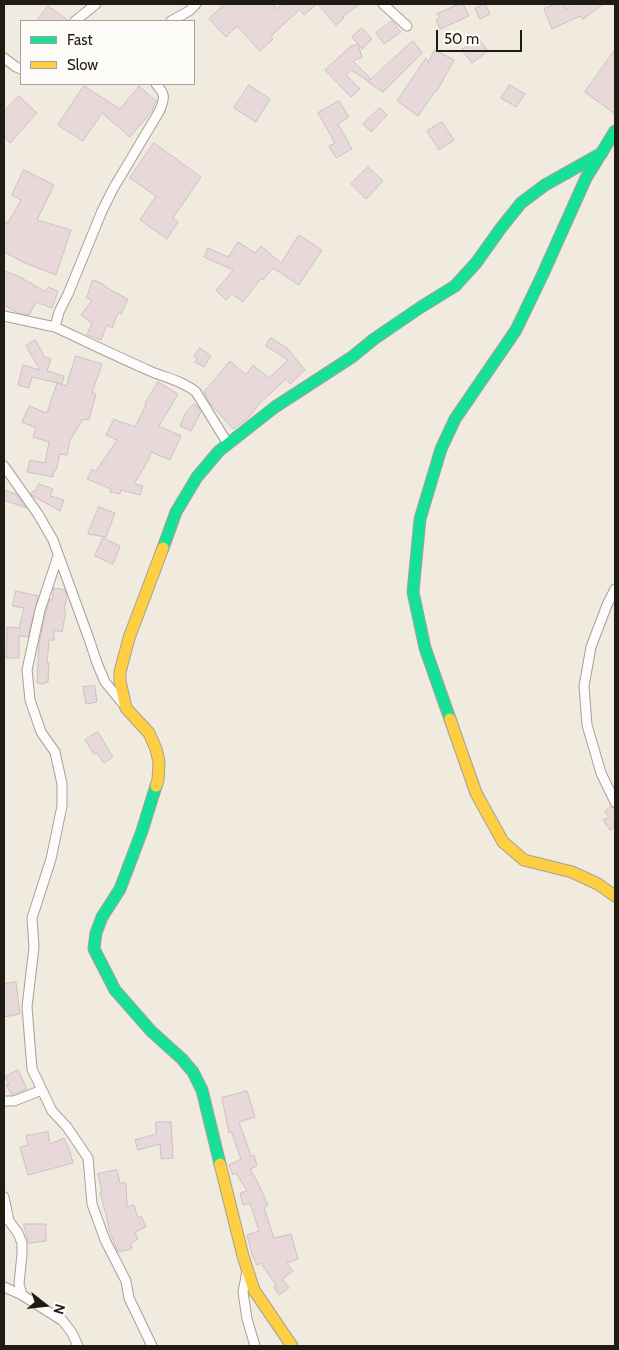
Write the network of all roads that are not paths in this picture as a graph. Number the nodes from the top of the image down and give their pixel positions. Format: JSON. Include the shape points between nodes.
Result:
{"nodes":[{"id":1,"x":96,"y":4,"type":"edge"},
{"id":2,"x":196,"y":4,"type":"edge"},
{"id":3,"x":383,"y":4,"type":"edge"},
{"id":4,"x":76,"y":20,"type":"edge"},
{"id":5,"x":173,"y":20,"type":"edge"},
{"id":6,"x":407,"y":26,"type":"dead end"},
{"id":7,"x":4,"y":58,"type":"edge"},
{"id":8,"x":20,"y":69,"type":"edge"},
{"id":9,"x":157,"y":85,"type":"edge"},
{"id":10,"x":615,"y":132,"type":"edge"},
{"id":11,"x":602,"y":153,"type":"junction"},
{"id":12,"x":4,"y":316,"type":"edge"},
{"id":13,"x":55,"y":327,"type":"junction"},
{"id":14,"x":228,"y":444,"type":"junction"},
{"id":15,"x":4,"y":466,"type":"edge"},
{"id":16,"x":58,"y":556,"type":"junction"},
{"id":17,"x":615,"y":589,"type":"edge"},
{"id":18,"x":126,"y":708,"type":"junction"},
{"id":19,"x":615,"y":802,"type":"edge"},
{"id":20,"x":615,"y":896,"type":"edge"},
{"id":21,"x":42,"y":1090,"type":"junction"},
{"id":22,"x":4,"y":1101,"type":"edge"},
{"id":23,"x":4,"y":1197,"type":"edge"},
{"id":24,"x":247,"y":1268,"type":"junction"},
{"id":25,"x":4,"y":1287,"type":"edge"},
{"id":26,"x":22,"y":1295,"type":"junction"},
{"id":27,"x":78,"y":1346,"type":"edge"},
{"id":28,"x":152,"y":1346,"type":"edge"},
{"id":29,"x":255,"y":1346,"type":"edge"},
{"id":30,"x":292,"y":1346,"type":"edge"}],
"edges":[{"from":1,"to":4,"type":"street"},
{"from":2,"to":5,"type":"street"},
{"from":3,"to":6,"type":"street"},
{"from":7,"to":8,"type":"street"},
{"from":9,"to":13,"type":"street","via":[[164,100],[160,110],[102,211],[58,312]]},
{"from":10,"to":11,"type":"street"},
{"from":11,"to":14,"type":"street","via":[[545,185],[521,203],[455,286],[275,407]]},
{"from":11,"to":20,"type":"street","via":[[586,178],[516,330],[455,419],[441,449],[420,519],[413,592],[425,648],[476,793],[503,842],[524,860],[572,872]]},
{"from":12,"to":13,"type":"street"},
{"from":13,"to":14,"type":"street","via":[[190,387]]},
{"from":14,"to":18,"type":"street","via":[[193,484],[176,512],[160,553],[120,672]]},
{"from":15,"to":16,"type":"street","via":[[38,514]]},
{"from":16,"to":18,"type":"street","via":[[102,676]]},
{"from":16,"to":21,"type":"street","via":[[40,610],[26,670],[30,700],[41,732],[55,752],[62,784],[62,806],[51,859],[32,918],[34,947],[28,1007],[29,1037],[32,1069]]},
{"from":17,"to":19,"type":"street","via":[[591,647],[584,686],[587,725],[601,773]]},
{"from":18,"to":24,"type":"street","via":[[149,733],[159,762],[158,780],[120,889],[96,933],[94,949],[115,990],[151,1031],[182,1059],[202,1090]]},
{"from":21,"to":22,"type":"street","via":[[14,1101]]},
{"from":21,"to":28,"type":"street","via":[[52,1111],[67,1126],[88,1158],[92,1204],[105,1240],[126,1280],[129,1298]]},
{"from":23,"to":26,"type":"street","via":[[9,1221],[22,1243],[19,1284]]},
{"from":24,"to":29,"type":"street","via":[[243,1292]]},
{"from":24,"to":30,"type":"street","via":[[254,1290]]},
{"from":25,"to":26,"type":"street"},
{"from":26,"to":27,"type":"street","via":[[63,1321]]}]}
